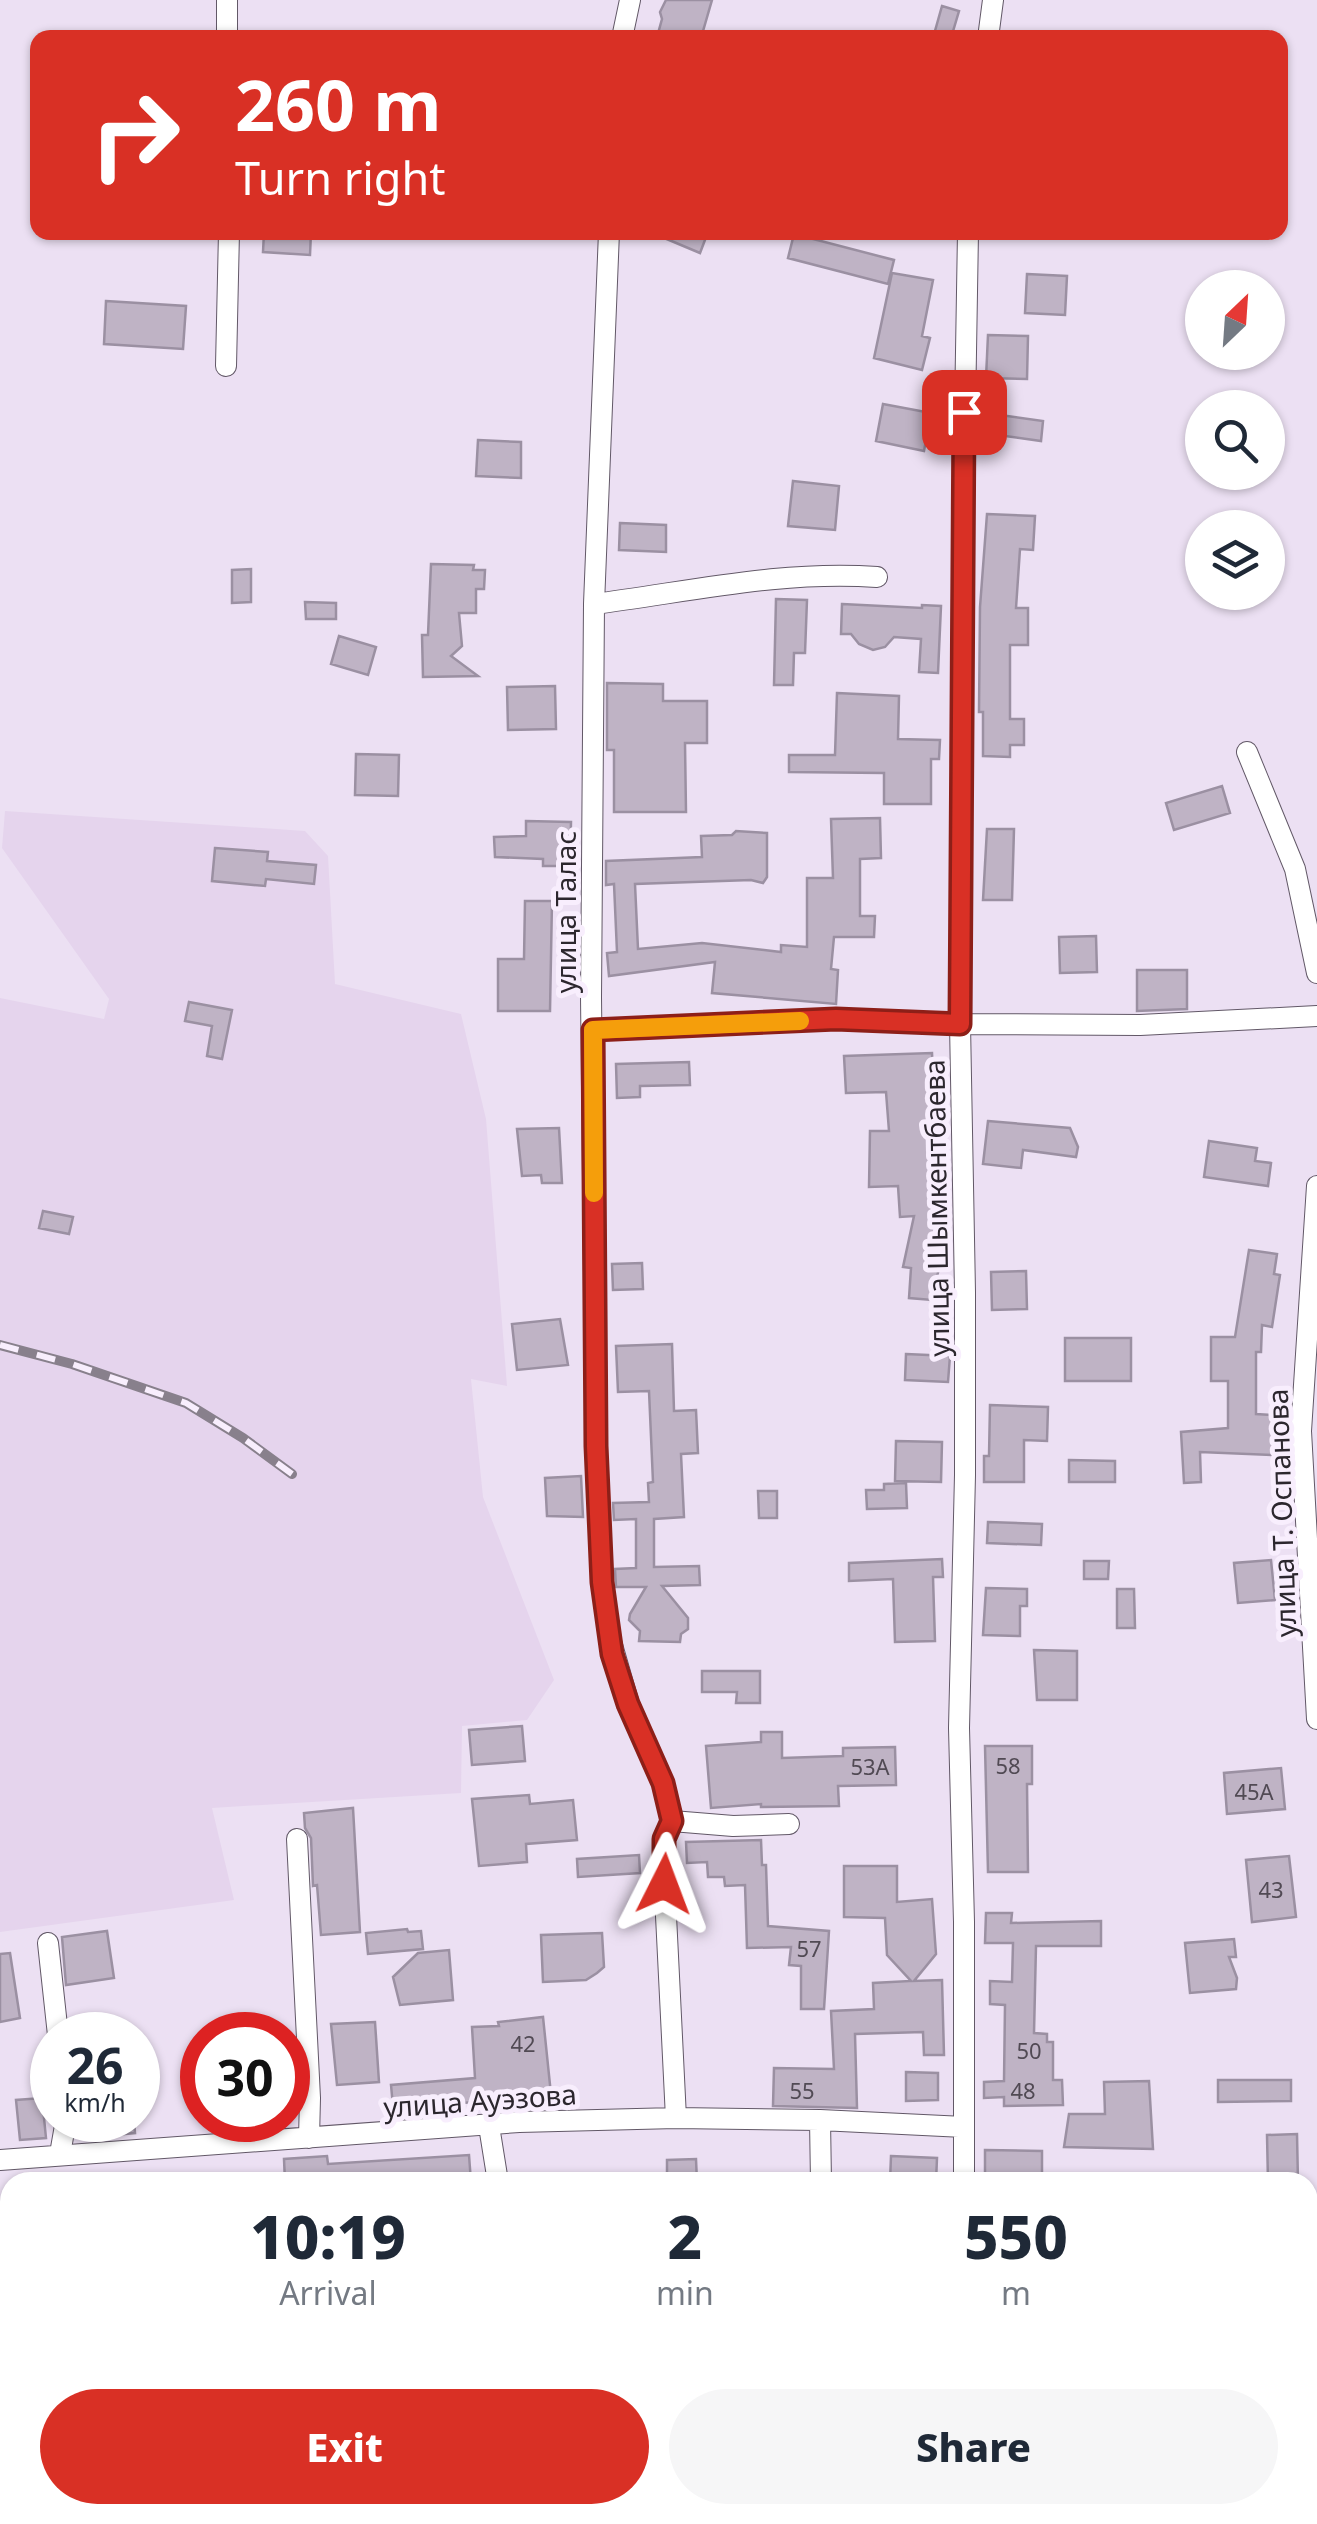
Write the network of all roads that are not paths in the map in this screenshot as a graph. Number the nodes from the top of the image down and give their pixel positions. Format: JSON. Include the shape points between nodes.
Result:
{"nodes":[{"id":1,"x":228,"y":0,"type":"edge"},
{"id":2,"x":630,"y":0,"type":"edge"},
{"id":3,"x":993,"y":0,"type":"edge"},
{"id":4,"x":227,"y":30,"type":"edge"},
{"id":5,"x":624,"y":30,"type":"edge"},
{"id":6,"x":989,"y":30,"type":"edge"},
{"id":7,"x":229,"y":240,"type":"edge"},
{"id":8,"x":610,"y":240,"type":"edge"},
{"id":9,"x":968,"y":240,"type":"edge"},
{"id":10,"x":226,"y":366,"type":"dead end"},
{"id":11,"x":877,"y":577,"type":"dead end"},
{"id":12,"x":594,"y":604,"type":"junction"},
{"id":13,"x":1247,"y":752,"type":"dead end"},
{"id":14,"x":1317,"y":973,"type":"edge"},
{"id":15,"x":1317,"y":1016,"type":"edge"},
{"id":16,"x":960,"y":1024,"type":"junction"},
{"id":17,"x":593,"y":1030,"type":"junction"},
{"id":18,"x":1317,"y":1186,"type":"edge"},
{"id":19,"x":1317,"y":1719,"type":"edge"},
{"id":20,"x":672,"y":1821,"type":"junction"},
{"id":21,"x":789,"y":1824,"type":"dead end"},
{"id":22,"x":297,"y":1839,"type":"dead end"},
{"id":23,"x":48,"y":1943,"type":"dead end"},
{"id":24,"x":56,"y":2012,"type":"edge"},
{"id":25,"x":306,"y":2012,"type":"edge"},
{"id":26,"x":676,"y":2118,"type":"junction"},
{"id":27,"x":820,"y":2120,"type":"junction"},
{"id":28,"x":488,"y":2126,"type":"junction"},
{"id":29,"x":964,"y":2127,"type":"junction"},
{"id":30,"x":310,"y":2138,"type":"edge"},
{"id":31,"x":62,"y":2142,"type":"edge"},
{"id":32,"x":247,"y":2142,"type":"edge"},
{"id":33,"x":60,"y":2154,"type":"junction"},
{"id":34,"x":0,"y":2160,"type":"edge"},
{"id":35,"x":496,"y":2172,"type":"edge"},
{"id":36,"x":821,"y":2172,"type":"edge"},
{"id":37,"x":964,"y":2172,"type":"edge"}],
"edges":[{"from":1,"to":4,"type":"street"},
{"from":2,"to":5,"type":"street"},
{"from":3,"to":6,"type":"street"},
{"from":7,"to":10,"type":"street"},
{"from":8,"to":12,"type":"street","name":"улица Талас"},
{"from":9,"to":16,"type":"street","name":"улица Шымкентбаева"},
{"from":11,"to":12,"type":"street","via":[[787,575]]},
{"from":12,"to":17,"type":"street","name":"улица Талас"},
{"from":13,"to":14,"type":"street","via":[[1294,869]]},
{"from":15,"to":16,"type":"street","via":[[1194,1024]]},
{"from":16,"to":17,"type":"street","via":[[836,1019]]},
{"from":16,"to":29,"type":"street","name":"улица Шымкентбаева"},
{"from":17,"to":20,"type":"street","name":"улица Талас","via":[[602,1582],[612,1654]]},
{"from":18,"to":19,"type":"street","name":"улица Т. Оспанова","via":[[1300,1431]]},
{"from":20,"to":21,"type":"street"},
{"from":20,"to":26,"type":"street","name":"улица Талас","via":[[663,1856]]},
{"from":22,"to":25,"type":"street"},
{"from":23,"to":24,"type":"street"},
{"from":26,"to":27,"type":"street","name":"улица Ауэзова"},
{"from":26,"to":28,"type":"street","name":"улица Ауэзова"},
{"from":27,"to":29,"type":"street","name":"улица Ауэзова"},
{"from":27,"to":36,"type":"street"},
{"from":28,"to":30,"type":"street","name":"улица Ауэзова"},
{"from":28,"to":35,"type":"street"},
{"from":29,"to":37,"type":"street","name":"улица Шымкентбаева"},
{"from":31,"to":33,"type":"street"},
{"from":32,"to":33,"type":"street","name":"улица Ауэзова"},
{"from":33,"to":34,"type":"street","name":"улица Ауэзова"}]}
